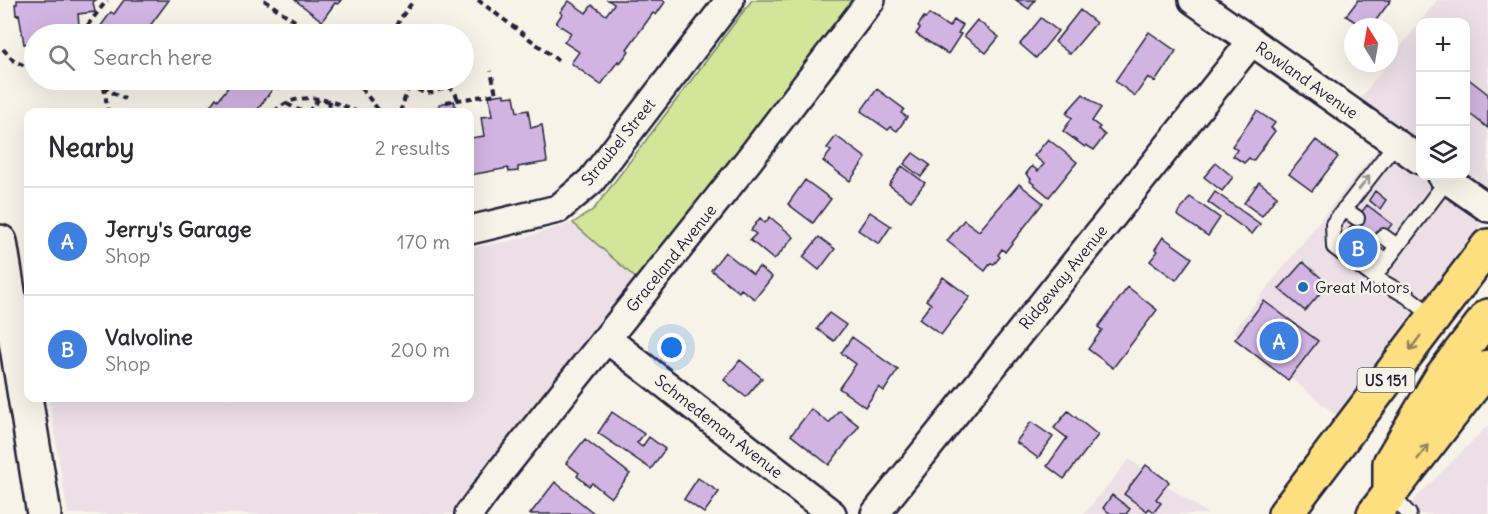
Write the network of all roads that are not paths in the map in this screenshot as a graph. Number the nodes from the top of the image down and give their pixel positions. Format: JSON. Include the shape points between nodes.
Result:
{"nodes":[{"id":1,"x":730,"y":0,"type":"edge"},
{"id":2,"x":871,"y":0,"type":"edge"},
{"id":3,"x":1193,"y":0,"type":"edge"},
{"id":4,"x":1252,"y":41,"type":"junction"},
{"id":5,"x":1396,"y":143,"type":"junction"},
{"id":6,"x":1416,"y":157,"type":"edge"},
{"id":7,"x":1443,"y":180,"type":"edge"},
{"id":8,"x":1449,"y":180,"type":"edge"},
{"id":9,"x":1488,"y":208,"type":"edge"},
{"id":10,"x":1344,"y":209,"type":"junction"},
{"id":11,"x":1357,"y":218,"type":"dead end"},
{"id":12,"x":1333,"y":224,"type":"junction"},
{"id":13,"x":474,"y":229,"type":"edge"},
{"id":14,"x":1346,"y":233,"type":"dead end"},
{"id":15,"x":1383,"y":236,"type":"dead end"},
{"id":16,"x":0,"y":243,"type":"edge"},
{"id":17,"x":1397,"y":246,"type":"junction"},
{"id":18,"x":1488,"y":246,"type":"edge"},
{"id":19,"x":1371,"y":251,"type":"dead end"},
{"id":20,"x":1386,"y":262,"type":"junction"},
{"id":21,"x":1374,"y":277,"type":"junction"},
{"id":22,"x":13,"y":302,"type":"edge"},
{"id":23,"x":1488,"y":316,"type":"edge"},
{"id":24,"x":1434,"y":317,"type":"junction"},
{"id":25,"x":607,"y":339,"type":"junction"},
{"id":26,"x":1488,"y":367,"type":"edge"},
{"id":27,"x":24,"y":377,"type":"edge"},
{"id":28,"x":28,"y":402,"type":"edge"},
{"id":29,"x":1391,"y":508,"type":"edge"},
{"id":30,"x":44,"y":514,"type":"edge"},
{"id":31,"x":469,"y":514,"type":"edge"},
{"id":32,"x":832,"y":514,"type":"edge"},
{"id":33,"x":874,"y":514,"type":"edge"},
{"id":34,"x":1285,"y":514,"type":"edge"}],
"edges":[{"from":1,"to":13,"type":"street","name":"Straubel Street","via":[[591,181],[558,209]]},
{"from":2,"to":25,"type":"street","name":"Graceland Avenue"},
{"from":3,"to":4,"type":"street","name":"Rowland Avenue"},
{"from":4,"to":5,"type":"street","name":"Rowland Avenue"},
{"from":4,"to":33,"type":"street","name":"Ridgeway Avenue"},
{"from":5,"to":6,"type":"street","name":"Rowland Avenue"},
{"from":10,"to":5,"type":"lane","one_way":true},
{"from":7,"to":17,"type":"lane"},
{"from":8,"to":9,"type":"street"},
{"from":10,"to":11,"type":"lane"},
{"from":10,"to":12,"type":"lane"},
{"from":12,"to":14,"type":"lane"},
{"from":12,"to":21,"type":"lane","via":[[1334,247]]},
{"from":15,"to":17,"type":"lane"},
{"from":16,"to":22,"type":"street"},
{"from":17,"to":20,"type":"lane"},
{"from":18,"to":24,"type":"main road","number":"US 151"},
{"from":19,"to":20,"type":"lane"},
{"from":20,"to":21,"type":"lane"},
{"from":21,"to":24,"type":"lane"},
{"from":22,"to":27,"type":"street"},
{"from":23,"to":29,"type":"main road","via":[[1442,376],[1390,463]]},
{"from":24,"to":34,"type":"main road","number":"US 151","one_way":true},
{"from":25,"to":31,"type":"street","name":"Graceland Avenue"},
{"from":25,"to":32,"type":"street","name":"Schmedeman Avenue"},
{"from":29,"to":26,"type":"main road","one_way":true},
{"from":28,"to":30,"type":"street"}]}
